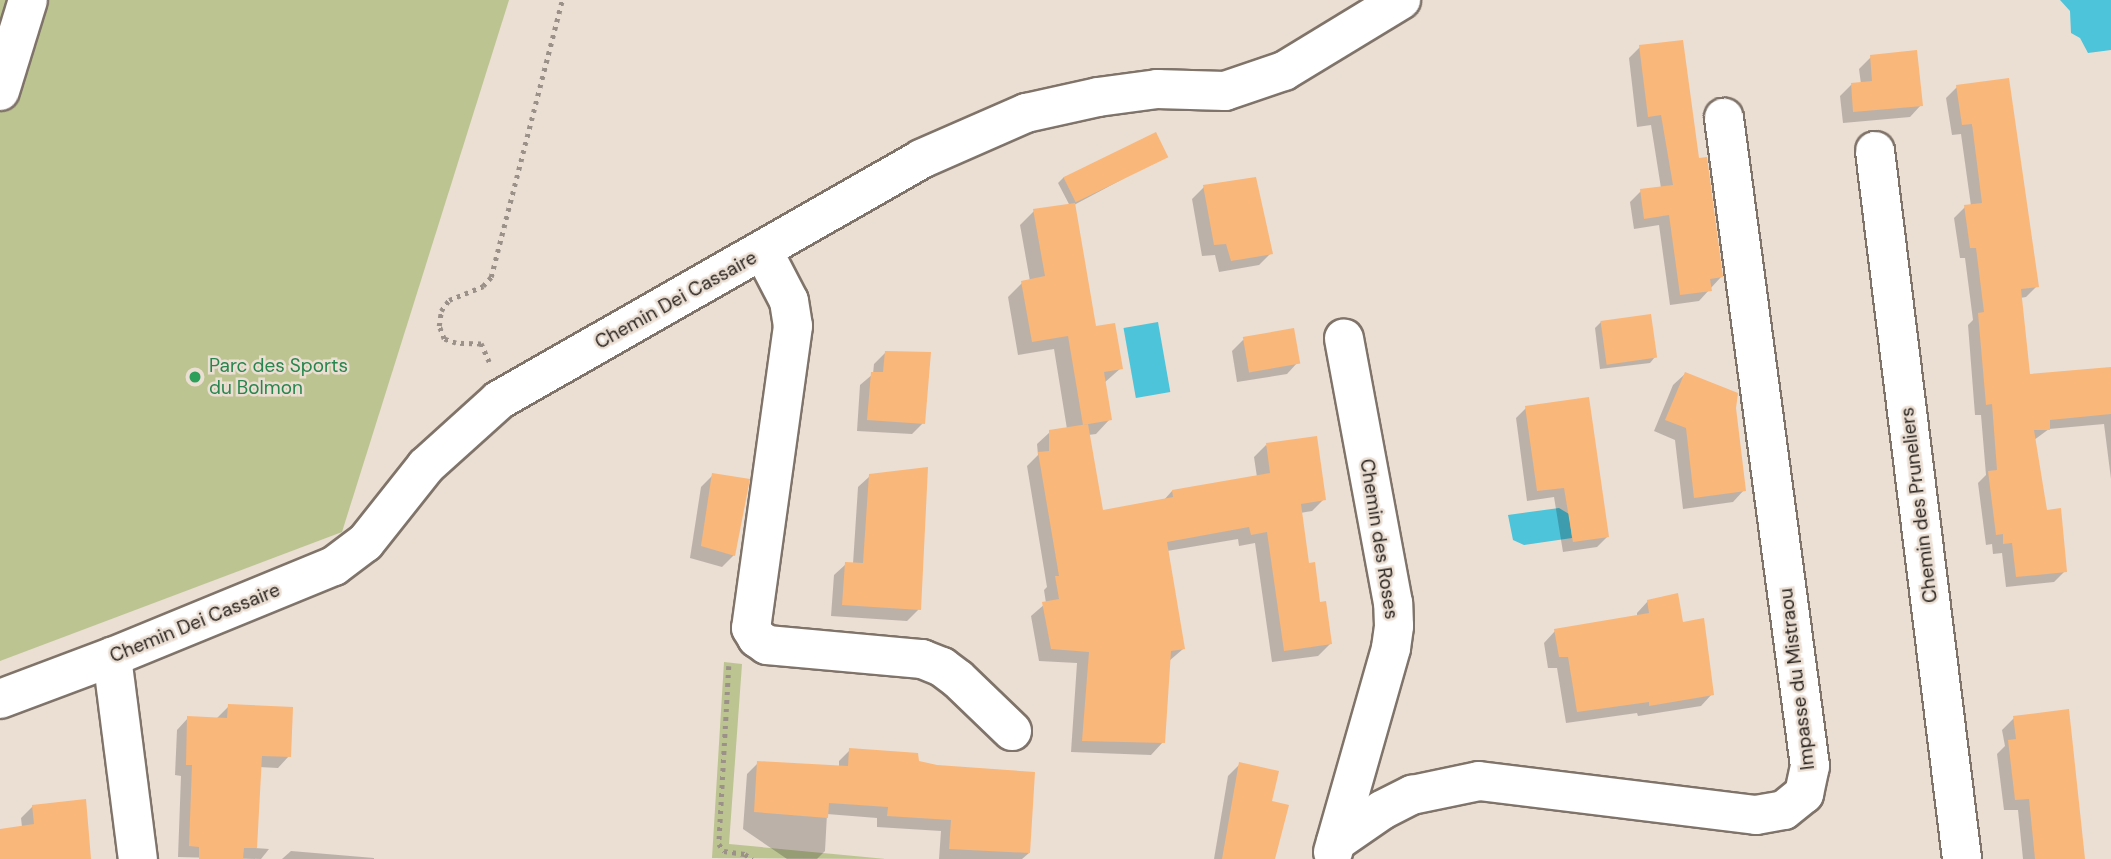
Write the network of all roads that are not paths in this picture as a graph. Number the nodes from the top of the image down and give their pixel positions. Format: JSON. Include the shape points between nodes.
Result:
{"nodes":[{"id":1,"x":28,"y":0,"type":"edge"},
{"id":2,"x":1401,"y":0,"type":"edge"},
{"id":3,"x":0,"y":91,"type":"edge"},
{"id":4,"x":1724,"y":118,"type":"dead end"},
{"id":5,"x":1875,"y":150,"type":"dead end"},
{"id":6,"x":763,"y":251,"type":"junction"},
{"id":7,"x":1344,"y":339,"type":"dead end"},
{"id":8,"x":112,"y":657,"type":"junction"},
{"id":9,"x":0,"y":699,"type":"edge"},
{"id":10,"x":1012,"y":731,"type":"dead end"},
{"id":11,"x":1333,"y":851,"type":"edge"},
{"id":12,"x":138,"y":859,"type":"edge"},
{"id":13,"x":1962,"y":859,"type":"edge"}],
"edges":[{"from":1,"to":3,"type":"street"},
{"from":2,"to":6,"type":"street","name":"Chemin Dei Cassaire","via":[[1283,71],[1225,90],[1157,89],[1026,113],[921,159]]},
{"from":4,"to":11,"type":"street","name":"Impasse du Mistraou","via":[[1810,766],[1804,794],[1784,810],[1756,815],[1479,782],[1412,795],[1382,810]]},
{"from":5,"to":13,"type":"street","name":"Chemin des Pruneliers"},
{"from":6,"to":8,"type":"street","name":"Chemin Dei Cassaire","via":[[499,400],[426,466],[365,543],[334,566]]},
{"from":6,"to":10,"type":"street","via":[[789,301],[793,326],[751,628],[768,645],[922,659],[958,679]]},
{"from":7,"to":11,"type":"street","name":"Chemin des Roses","via":[[1394,626]]},
{"from":8,"to":9,"type":"street","name":"Chemin Dei Cassaire"},
{"from":8,"to":12,"type":"street"}]}
